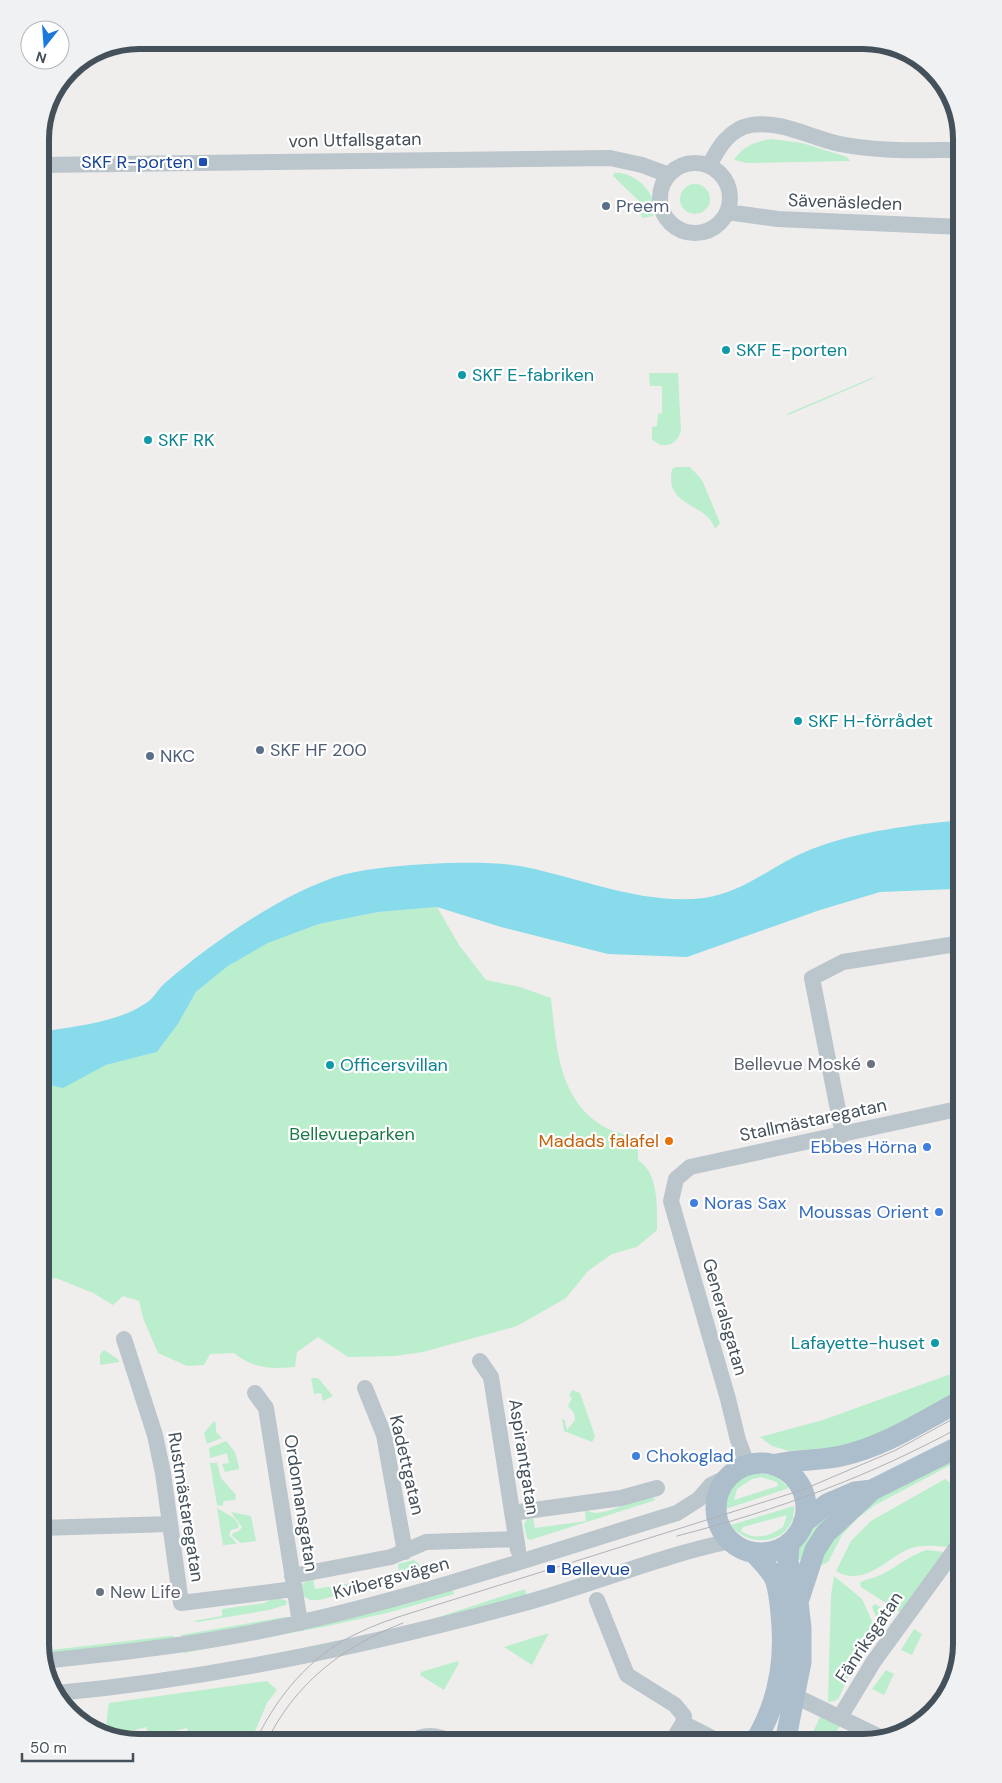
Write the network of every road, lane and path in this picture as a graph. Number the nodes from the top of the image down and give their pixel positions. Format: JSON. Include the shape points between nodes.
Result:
{"nodes":[{"id":1,"x":953,"y":150,"type":"edge"},
{"id":2,"x":49,"y":165,"type":"edge"},
{"id":3,"x":709,"y":166,"type":"junction"},
{"id":4,"x":668,"y":175,"type":"junction"},
{"id":5,"x":727,"y":212,"type":"junction"},
{"id":6,"x":953,"y":227,"type":"edge"},
{"id":7,"x":953,"y":944,"type":"edge"},
{"id":8,"x":953,"y":1110,"type":"edge"},
{"id":9,"x":843,"y":1134,"type":"junction"},
{"id":10,"x":676,"y":1179,"type":"joint"},
{"id":11,"x":124,"y":1339,"type":"dead end"},
{"id":12,"x":480,"y":1361,"type":"dead end"},
{"id":13,"x":366,"y":1388,"type":"dead end"},
{"id":14,"x":255,"y":1393,"type":"dead end"},
{"id":15,"x":953,"y":1405,"type":"edge"},
{"id":16,"x":953,"y":1450,"type":"edge"},
{"id":17,"x":773,"y":1465,"type":"junction"},
{"id":18,"x":739,"y":1471,"type":"junction"},
{"id":19,"x":657,"y":1488,"type":"dead end"},
{"id":20,"x":872,"y":1490,"type":"junction"},
{"id":21,"x":512,"y":1513,"type":"junction"},
{"id":22,"x":803,"y":1523,"type":"junction"},
{"id":23,"x":170,"y":1524,"type":"junction"},
{"id":24,"x":49,"y":1528,"type":"edge"},
{"id":25,"x":516,"y":1540,"type":"junction"},
{"id":26,"x":731,"y":1541,"type":"junction"},
{"id":27,"x":789,"y":1543,"type":"junction"},
{"id":28,"x":405,"y":1552,"type":"junction"},
{"id":29,"x":753,"y":1552,"type":"junction"},
{"id":30,"x":953,"y":1552,"type":"edge"},
{"id":31,"x":521,"y":1561,"type":"junction"},
{"id":32,"x":293,"y":1582,"type":"junction"},
{"id":33,"x":597,"y":1600,"type":"dead end"},
{"id":34,"x":798,"y":1602,"type":"junction"},
{"id":35,"x":300,"y":1622,"type":"junction"},
{"id":36,"x":51,"y":1660,"type":"edge"},
{"id":37,"x":63,"y":1692,"type":"edge"},
{"id":38,"x":795,"y":1696,"type":"junction"},
{"id":39,"x":840,"y":1716,"type":"junction"},
{"id":40,"x":683,"y":1723,"type":"junction"},
{"id":41,"x":873,"y":1733,"type":"edge"},
{"id":42,"x":676,"y":1734,"type":"edge"},
{"id":43,"x":704,"y":1734,"type":"edge"},
{"id":44,"x":760,"y":1734,"type":"edge"},
{"id":45,"x":787,"y":1734,"type":"edge"}],
"edges":[{"from":1,"to":3,"type":"street","via":[[866,148],[838,144],[769,124],[751,125],[726,138]]},
{"from":2,"to":4,"type":"street","name":"von Utfallsgatan","via":[[610,158]]},
{"from":3,"to":4,"type":"street","via":[[685,164]]},
{"from":3,"to":5,"type":"street","via":[[724,177],[729,188]]},
{"from":4,"to":5,"type":"street","via":[[662,185],[660,202],[666,218],[678,229],[694,233],[709,230],[722,221]]},
{"from":5,"to":6,"type":"street","name":"Sävenäsleden","via":[[778,219]]},
{"from":7,"to":9,"type":"street","via":[[843,962],[812,978]]},
{"from":8,"to":9,"type":"street","name":"Stallmästaregatan"},
{"from":9,"to":10,"type":"street","name":"Stallmästaregatan","via":[[690,1167]]},
{"from":10,"to":18,"type":"street","name":"Generalsgatan","via":[[671,1201],[728,1400],[738,1440]]},
{"from":11,"to":23,"type":"street","name":"Rustmästaregatan","via":[[155,1435]]},
{"from":12,"to":21,"type":"street","name":"Aspirantgatan","via":[[491,1377]]},
{"from":13,"to":28,"type":"street","name":"Kadettgatan","via":[[384,1435]]},
{"from":14,"to":32,"type":"street","name":"Ordonnansgatan","via":[[266,1408]]},
{"from":15,"to":17,"type":"main road","via":[[883,1442],[859,1451],[835,1458]]},
{"from":16,"to":20,"type":"main road"},
{"from":17,"to":18,"type":"main road","via":[[760,1463]]},
{"from":17,"to":22,"type":"main road","via":[[787,1471],[800,1486],[806,1503]]},
{"from":18,"to":26,"type":"main road","via":[[720,1492],[717,1510],[722,1529]]},
{"from":18,"to":31,"type":"street","name":"Kvibergsvägen","via":[[711,1485],[699,1500],[677,1513]]},
{"from":19,"to":21,"type":"street","via":[[621,1498]]},
{"from":20,"to":22,"type":"main road","via":[[855,1492],[827,1504]]},
{"from":20,"to":34,"type":"main road","via":[[826,1533],[814,1550]]},
{"from":21,"to":25,"type":"street","name":"Aspirantgatan"},
{"from":22,"to":27,"type":"main road"},
{"from":23,"to":24,"type":"street"},
{"from":23,"to":32,"type":"street","name":"Rustmästaregatan","via":[[181,1603]]},
{"from":25,"to":28,"type":"street","name":"Rustmästaregatan","via":[[426,1542]]},
{"from":25,"to":31,"type":"street","name":"Aspirantgatan"},
{"from":26,"to":29,"type":"main road"},
{"from":26,"to":37,"type":"street","via":[[658,1560],[534,1600],[351,1648],[185,1678]]},
{"from":27,"to":29,"type":"main road","via":[[772,1552]]},
{"from":27,"to":34,"type":"main road","via":[[788,1562]]},
{"from":28,"to":32,"type":"street","name":"Rustmästaregatan"},
{"from":29,"to":44,"type":"main road","via":[[774,1578],[783,1630],[778,1688]]},
{"from":30,"to":39,"type":"street","name":"Fänriksgatan","via":[[874,1661]]},
{"from":31,"to":35,"type":"street","name":"Kvibergsvägen","via":[[416,1593]]},
{"from":32,"to":35,"type":"street","name":"Ordonnansgatan"},
{"from":33,"to":40,"type":"street","via":[[627,1675],[675,1705],[684,1716]]},
{"from":34,"to":38,"type":"main road","via":[[801,1662]]},
{"from":35,"to":36,"type":"street","name":"Kvibergsvägen","via":[[180,1644]]},
{"from":38,"to":39,"type":"street"},
{"from":38,"to":45,"type":"main road"},
{"from":39,"to":41,"type":"street"},
{"from":40,"to":42,"type":"street"},
{"from":40,"to":43,"type":"street"}]}
